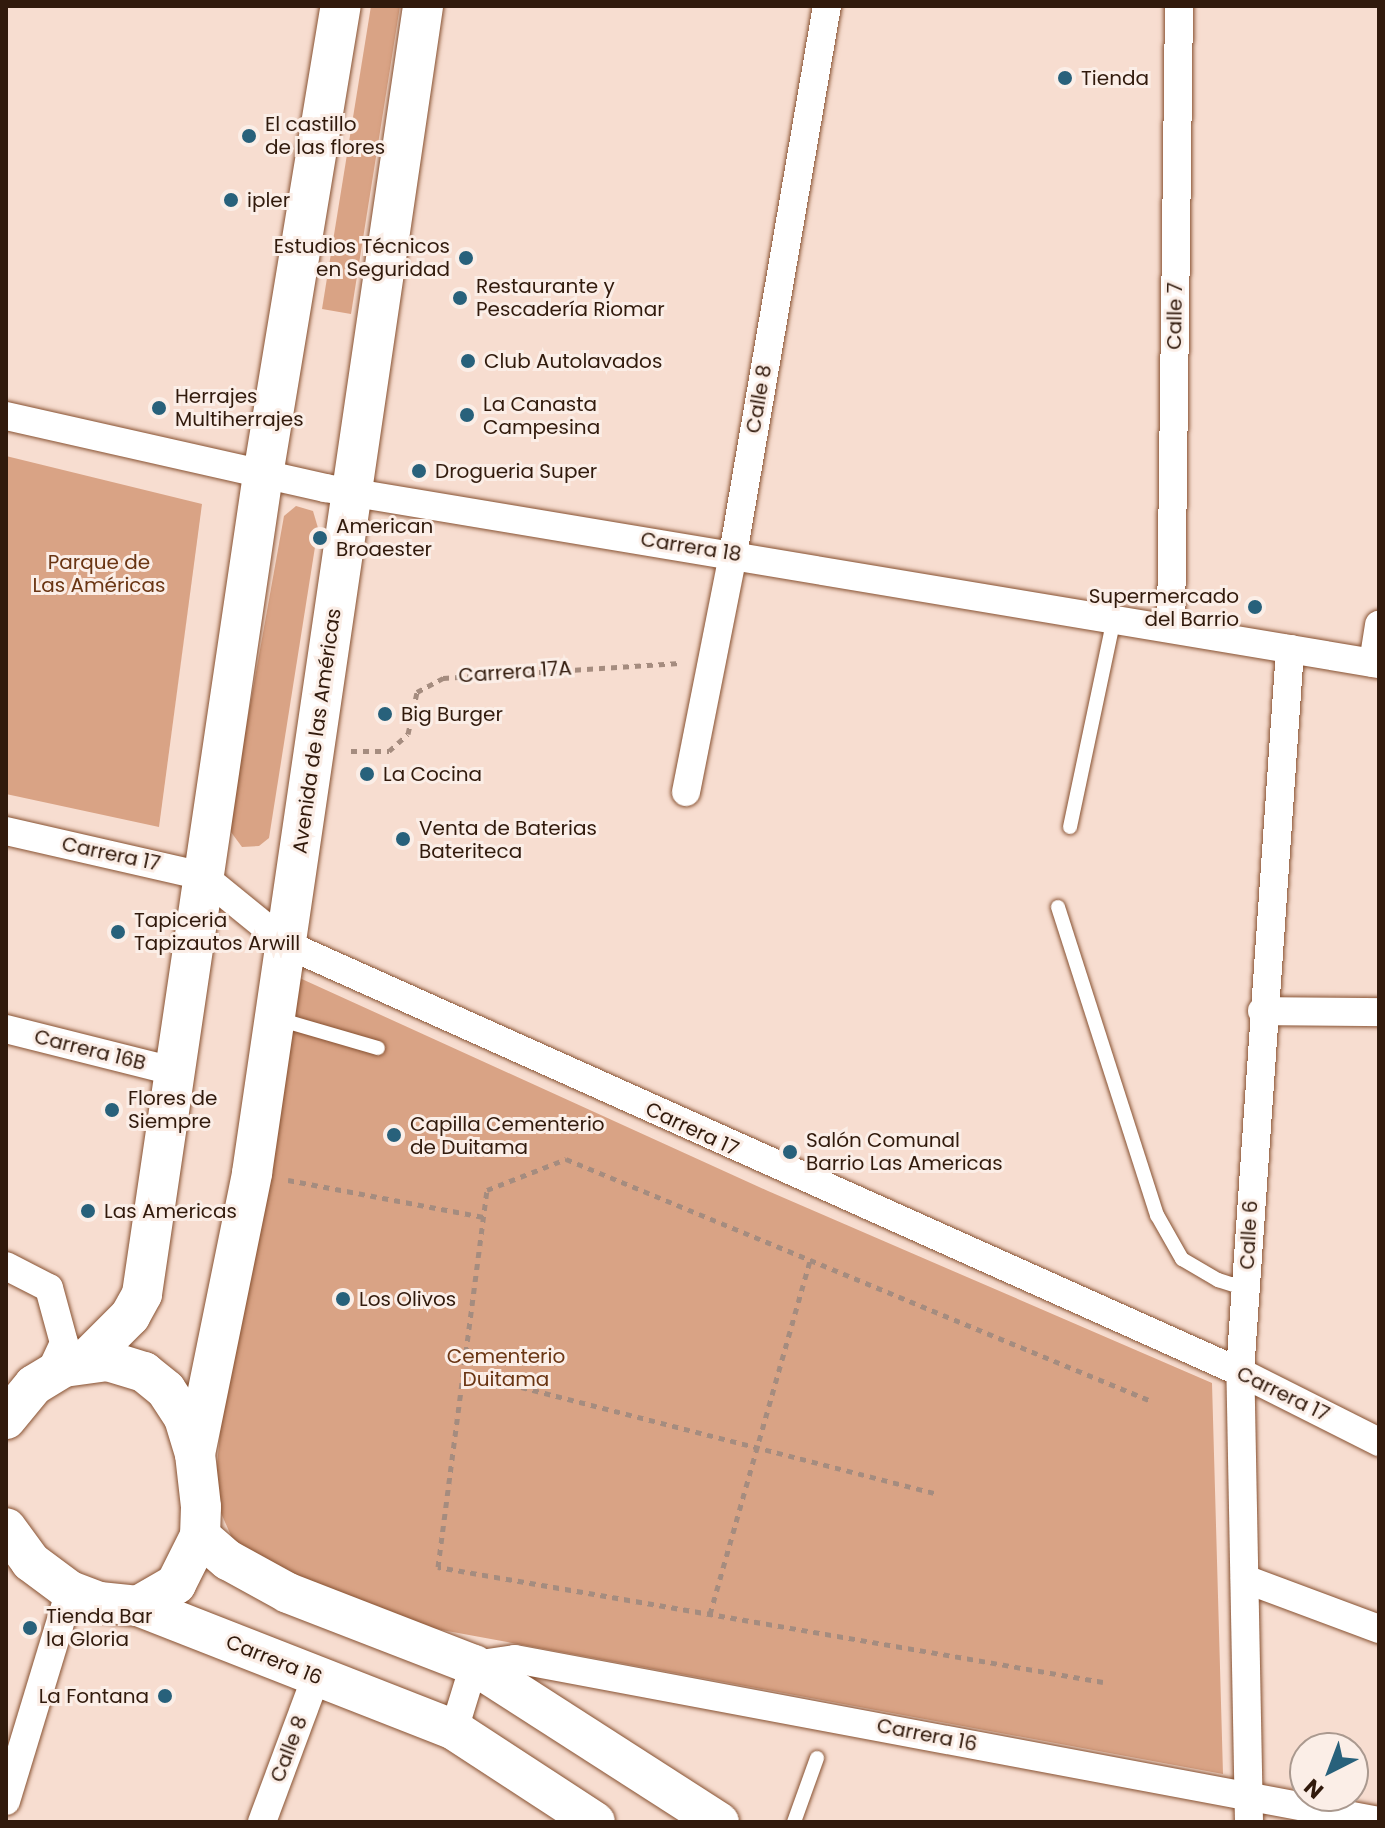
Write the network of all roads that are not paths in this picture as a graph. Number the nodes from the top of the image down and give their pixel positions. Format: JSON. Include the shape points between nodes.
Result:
{"nodes":[{"id":1,"x":341,"y":6,"type":"edge"},
{"id":2,"x":423,"y":6,"type":"edge"},
{"id":3,"x":827,"y":6,"type":"edge"},
{"id":4,"x":1179,"y":6,"type":"edge"},
{"id":5,"x":6,"y":416,"type":"edge"},
{"id":6,"x":263,"y":475,"type":"junction"},
{"id":7,"x":351,"y":493,"type":"junction"},
{"id":8,"x":733,"y":554,"type":"junction"},
{"id":9,"x":1114,"y":618,"type":"junction"},
{"id":10,"x":1379,"y":624,"type":"edge"},
{"id":11,"x":1171,"y":626,"type":"junction"},
{"id":12,"x":1290,"y":649,"type":"junction"},
{"id":13,"x":1376,"y":664,"type":"edge"},
{"id":14,"x":686,"y":792,"type":"dead end"},
{"id":15,"x":1070,"y":827,"type":"dead end"},
{"id":16,"x":6,"y":831,"type":"edge"},
{"id":17,"x":203,"y":876,"type":"junction"},
{"id":18,"x":1058,"y":907,"type":"dead end"},
{"id":19,"x":288,"y":945,"type":"junction"},
{"id":20,"x":1262,"y":1011,"type":"junction"},
{"id":21,"x":1379,"y":1012,"type":"edge"},
{"id":22,"x":274,"y":1018,"type":"junction"},
{"id":23,"x":6,"y":1029,"type":"edge"},
{"id":24,"x":378,"y":1048,"type":"dead end"},
{"id":25,"x":173,"y":1071,"type":"junction"},
{"id":26,"x":6,"y":1266,"type":"edge"},
{"id":27,"x":1246,"y":1289,"type":"junction"},
{"id":28,"x":67,"y":1368,"type":"junction"},
{"id":29,"x":1240,"y":1372,"type":"junction"},
{"id":30,"x":6,"y":1419,"type":"edge"},
{"id":31,"x":1379,"y":1442,"type":"edge"},
{"id":32,"x":195,"y":1454,"type":"junction"},
{"id":33,"x":6,"y":1528,"type":"edge"},
{"id":34,"x":200,"y":1536,"type":"junction"},
{"id":35,"x":1245,"y":1579,"type":"junction"},
{"id":36,"x":70,"y":1591,"type":"junction"},
{"id":37,"x":138,"y":1606,"type":"junction"},
{"id":38,"x":1379,"y":1629,"type":"edge"},
{"id":39,"x":474,"y":1665,"type":"junction"},
{"id":40,"x":316,"y":1677,"type":"junction"},
{"id":41,"x":454,"y":1730,"type":"junction"},
{"id":42,"x":817,"y":1758,"type":"dead end"},
{"id":43,"x":6,"y":1801,"type":"edge"},
{"id":44,"x":1249,"y":1809,"type":"edge"},
{"id":45,"x":1379,"y":1821,"type":"edge"},
{"id":46,"x":262,"y":1822,"type":"edge"},
{"id":47,"x":595,"y":1822,"type":"edge"},
{"id":48,"x":719,"y":1822,"type":"edge"},
{"id":49,"x":794,"y":1822,"type":"edge"}],
"edges":[{"from":1,"to":6,"type":"main road"},
{"from":2,"to":7,"type":"main road","name":"Avenida de las Américas"},
{"from":3,"to":8,"type":"street","name":"Calle 8"},
{"from":4,"to":11,"type":"street","name":"Calle 7"},
{"from":5,"to":6,"type":"street","name":"Carrera 18"},
{"from":6,"to":7,"type":"street","name":"Carrera 18"},
{"from":6,"to":17,"type":"main road"},
{"from":7,"to":8,"type":"street","name":"Carrera 18"},
{"from":7,"to":19,"type":"main road","name":"Avenida de las Américas"},
{"from":8,"to":9,"type":"street","name":"Carrera 18"},
{"from":8,"to":14,"type":"street","name":"Calle 8"},
{"from":9,"to":11,"type":"street","name":"Carrera 18"},
{"from":9,"to":15,"type":"lane"},
{"from":10,"to":13,"type":"street"},
{"from":11,"to":12,"type":"street","name":"Carrera 18"},
{"from":12,"to":13,"type":"street","name":"Carrera 18"},
{"from":12,"to":20,"type":"street","name":"Calle 6"},
{"from":16,"to":17,"type":"street","name":"Carrera 17"},
{"from":17,"to":19,"type":"street","name":"Carrera 17"},
{"from":17,"to":25,"type":"main road"},
{"from":18,"to":27,"type":"lane","via":[[1157,1215],[1182,1259]]},
{"from":19,"to":22,"type":"main road","name":"Avenida de las Américas"},
{"from":19,"to":29,"type":"street","name":"Carrera 17"},
{"from":20,"to":21,"type":"street"},
{"from":20,"to":27,"type":"street","name":"Calle 6"},
{"from":22,"to":24,"type":"lane"},
{"from":22,"to":32,"type":"main road","name":"Avenida de las Américas","via":[[252,1173]]},
{"from":23,"to":25,"type":"street","name":"Carrera 16B"},
{"from":25,"to":28,"type":"main road","via":[[142,1294],[130,1316]]},
{"from":26,"to":28,"type":"street","via":[[49,1288]]},
{"from":27,"to":29,"type":"street","name":"Calle 6"},
{"from":28,"to":30,"type":"main road","via":[[9,1410]]},
{"from":28,"to":32,"type":"main road","via":[[108,1361],[144,1372],[184,1418]]},
{"from":29,"to":31,"type":"street","name":"Carrera 17"},
{"from":29,"to":35,"type":"street","name":"Calle 6"},
{"from":32,"to":34,"type":"main road"},
{"from":33,"to":36,"type":"main road","name":"Carrera 16","via":[[31,1562]]},
{"from":34,"to":37,"type":"main road","via":[[176,1584]]},
{"from":34,"to":39,"type":"main road","name":"Carrera 16","via":[[228,1560],[288,1593]]},
{"from":35,"to":38,"type":"street"},
{"from":35,"to":44,"type":"street","name":"Calle 6"},
{"from":36,"to":37,"type":"main road","name":"Carrera 16","via":[[99,1602]]},
{"from":36,"to":43,"type":"street"},
{"from":37,"to":40,"type":"main road","name":"Carrera 16"},
{"from":39,"to":41,"type":"street"},
{"from":39,"to":44,"type":"street","name":"Carrera 16","via":[[515,1659]]},
{"from":39,"to":48,"type":"main road","name":"Carrera 16"},
{"from":40,"to":41,"type":"main road","name":"Carrera 16"},
{"from":40,"to":46,"type":"street","name":"Calle 8"},
{"from":41,"to":47,"type":"main road","name":"Carrera 16"},
{"from":42,"to":49,"type":"lane"},
{"from":44,"to":45,"type":"street","name":"Carrera 16"}]}
